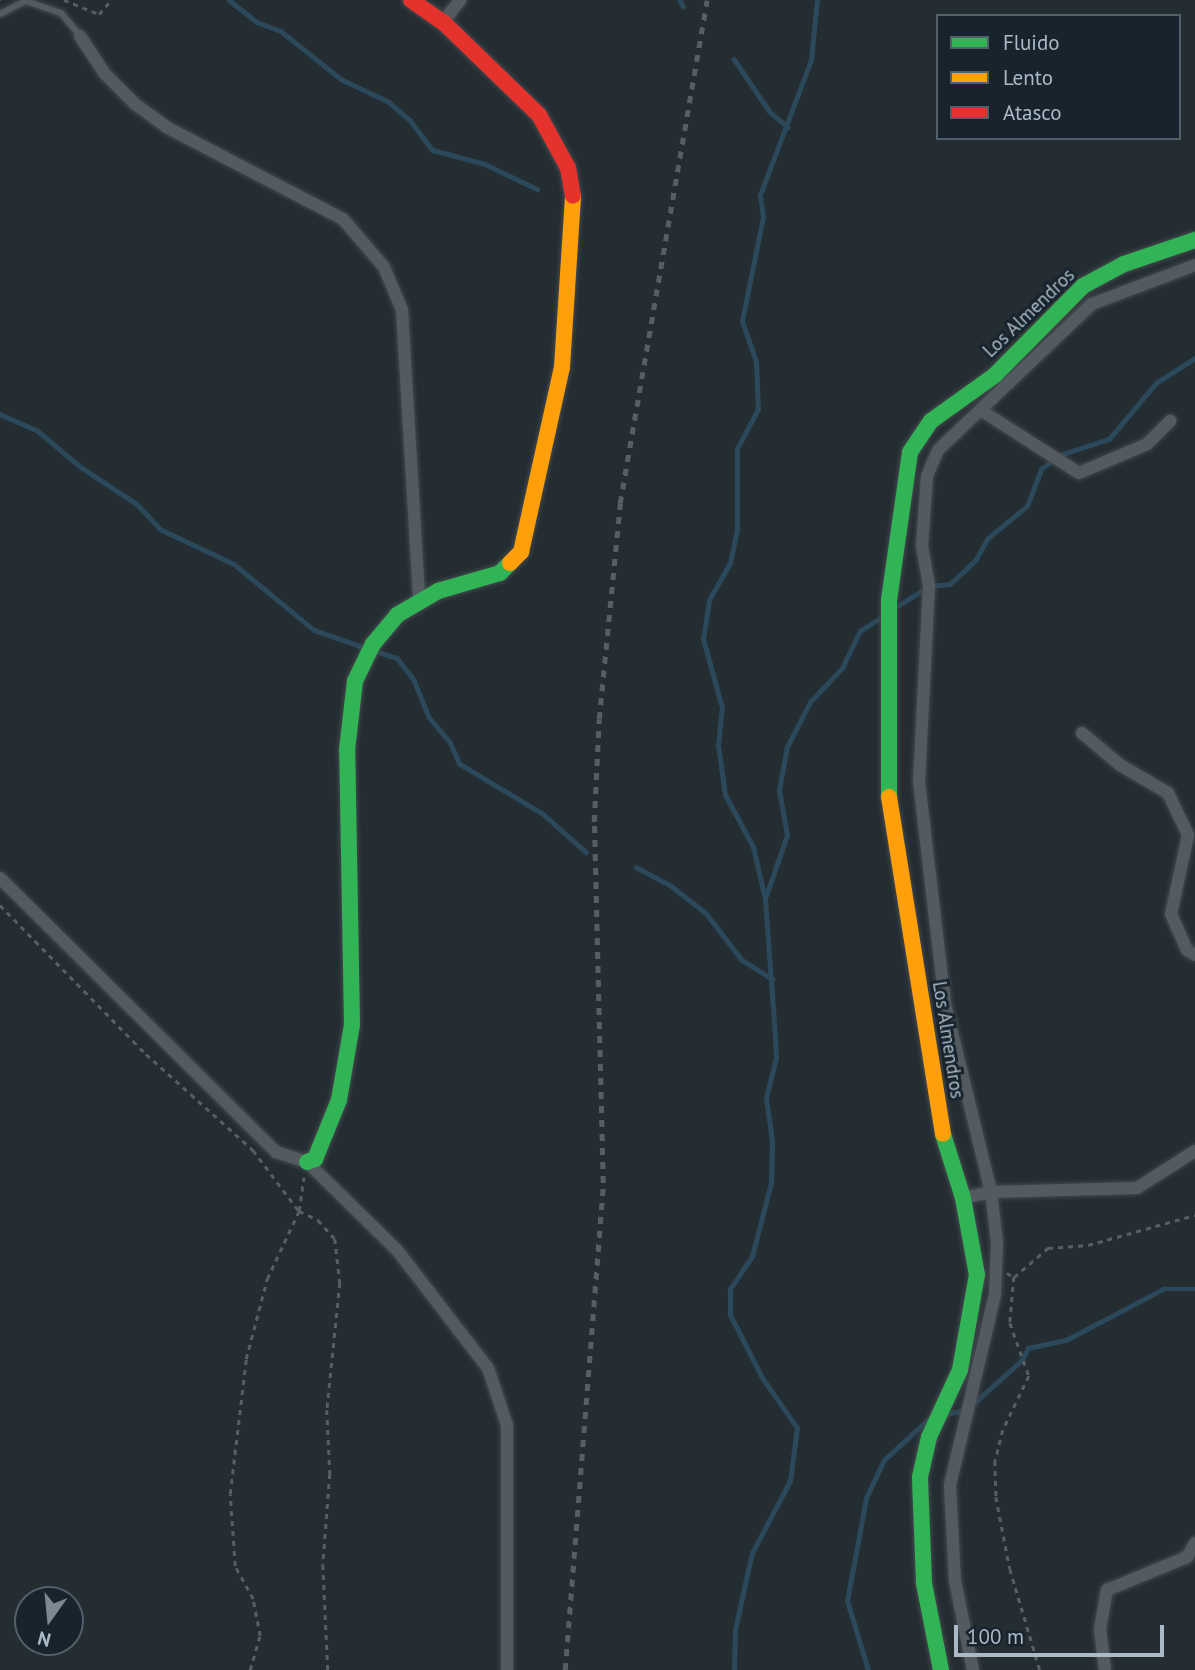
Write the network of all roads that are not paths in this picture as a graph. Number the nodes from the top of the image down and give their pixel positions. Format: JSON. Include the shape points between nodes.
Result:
{"nodes":[{"id":1,"x":411,"y":0,"type":"edge"},
{"id":2,"x":460,"y":0,"type":"edge"},
{"id":3,"x":0,"y":14,"type":"edge"},
{"id":4,"x":443,"y":22,"type":"junction"},
{"id":5,"x":80,"y":36,"type":"joint"},
{"id":6,"x":1195,"y":240,"type":"edge"},
{"id":7,"x":1195,"y":265,"type":"edge"},
{"id":8,"x":982,"y":411,"type":"junction"},
{"id":9,"x":939,"y":415,"type":"junction"},
{"id":10,"x":1170,"y":421,"type":"dead end"},
{"id":11,"x":961,"y":429,"type":"junction"},
{"id":12,"x":419,"y":600,"type":"junction"},
{"id":13,"x":1082,"y":733,"type":"dead end"},
{"id":14,"x":0,"y":878,"type":"edge"},
{"id":15,"x":1195,"y":956,"type":"edge"},
{"id":16,"x":1195,"y":1151,"type":"edge"},
{"id":17,"x":307,"y":1162,"type":"junction"},
{"id":18,"x":991,"y":1192,"type":"junction"},
{"id":19,"x":963,"y":1198,"type":"junction"},
{"id":20,"x":1195,"y":1543,"type":"edge"},
{"id":21,"x":507,"y":1670,"type":"edge"},
{"id":22,"x":941,"y":1670,"type":"edge"},
{"id":23,"x":973,"y":1670,"type":"edge"},
{"id":24,"x":1105,"y":1670,"type":"edge"}],
"edges":[{"from":1,"to":4,"type":"street"},
{"from":2,"to":4,"type":"street"},
{"from":3,"to":5,"type":"lane","via":[[26,1],[61,13]]},
{"from":4,"to":12,"type":"street","via":[[539,115],[558,145],[568,168],[574,247],[562,367],[521,552],[500,573]]},
{"from":5,"to":12,"type":"street","via":[[105,74],[135,104],[168,128],[343,219],[384,267],[402,310]]},
{"from":6,"to":9,"type":"street","name":"Los Almendros","via":[[1124,264],[1083,286],[995,375]]},
{"from":7,"to":8,"type":"street","name":"Los Almendros","via":[[1092,304]]},
{"from":8,"to":10,"type":"street","via":[[1079,473],[1147,444]]},
{"from":8,"to":11,"type":"street","name":"Los Almendros"},
{"from":9,"to":11,"type":"street"},
{"from":9,"to":19,"type":"street","name":"Los Almendros","via":[[916,440],[903,477],[889,600],[888,791],[939,1121]]},
{"from":11,"to":18,"type":"street","name":"Los Almendros","via":[[938,450],[927,476],[923,510],[929,586],[919,782],[945,1003]]},
{"from":12,"to":17,"type":"street","via":[[397,615],[373,644],[355,681],[349,709],[352,1025],[339,1100],[315,1159]]},
{"from":13,"to":15,"type":"street","via":[[1120,765],[1168,793],[1188,835],[1171,914],[1187,950]]},
{"from":14,"to":17,"type":"street","via":[[276,1152]]},
{"from":16,"to":18,"type":"street","via":[[1137,1188]]},
{"from":17,"to":21,"type":"street","via":[[397,1250],[488,1368],[507,1425]]},
{"from":18,"to":19,"type":"street"},
{"from":18,"to":23,"type":"street","name":"Los Almendros","via":[[998,1274],[950,1485],[955,1581]]},
{"from":19,"to":22,"type":"street","name":"Los Almendros","via":[[972,1239],[975,1295],[960,1370],[925,1449],[919,1491],[924,1583]]},
{"from":20,"to":24,"type":"street","via":[[1187,1557],[1107,1590],[1100,1629]]}]}
